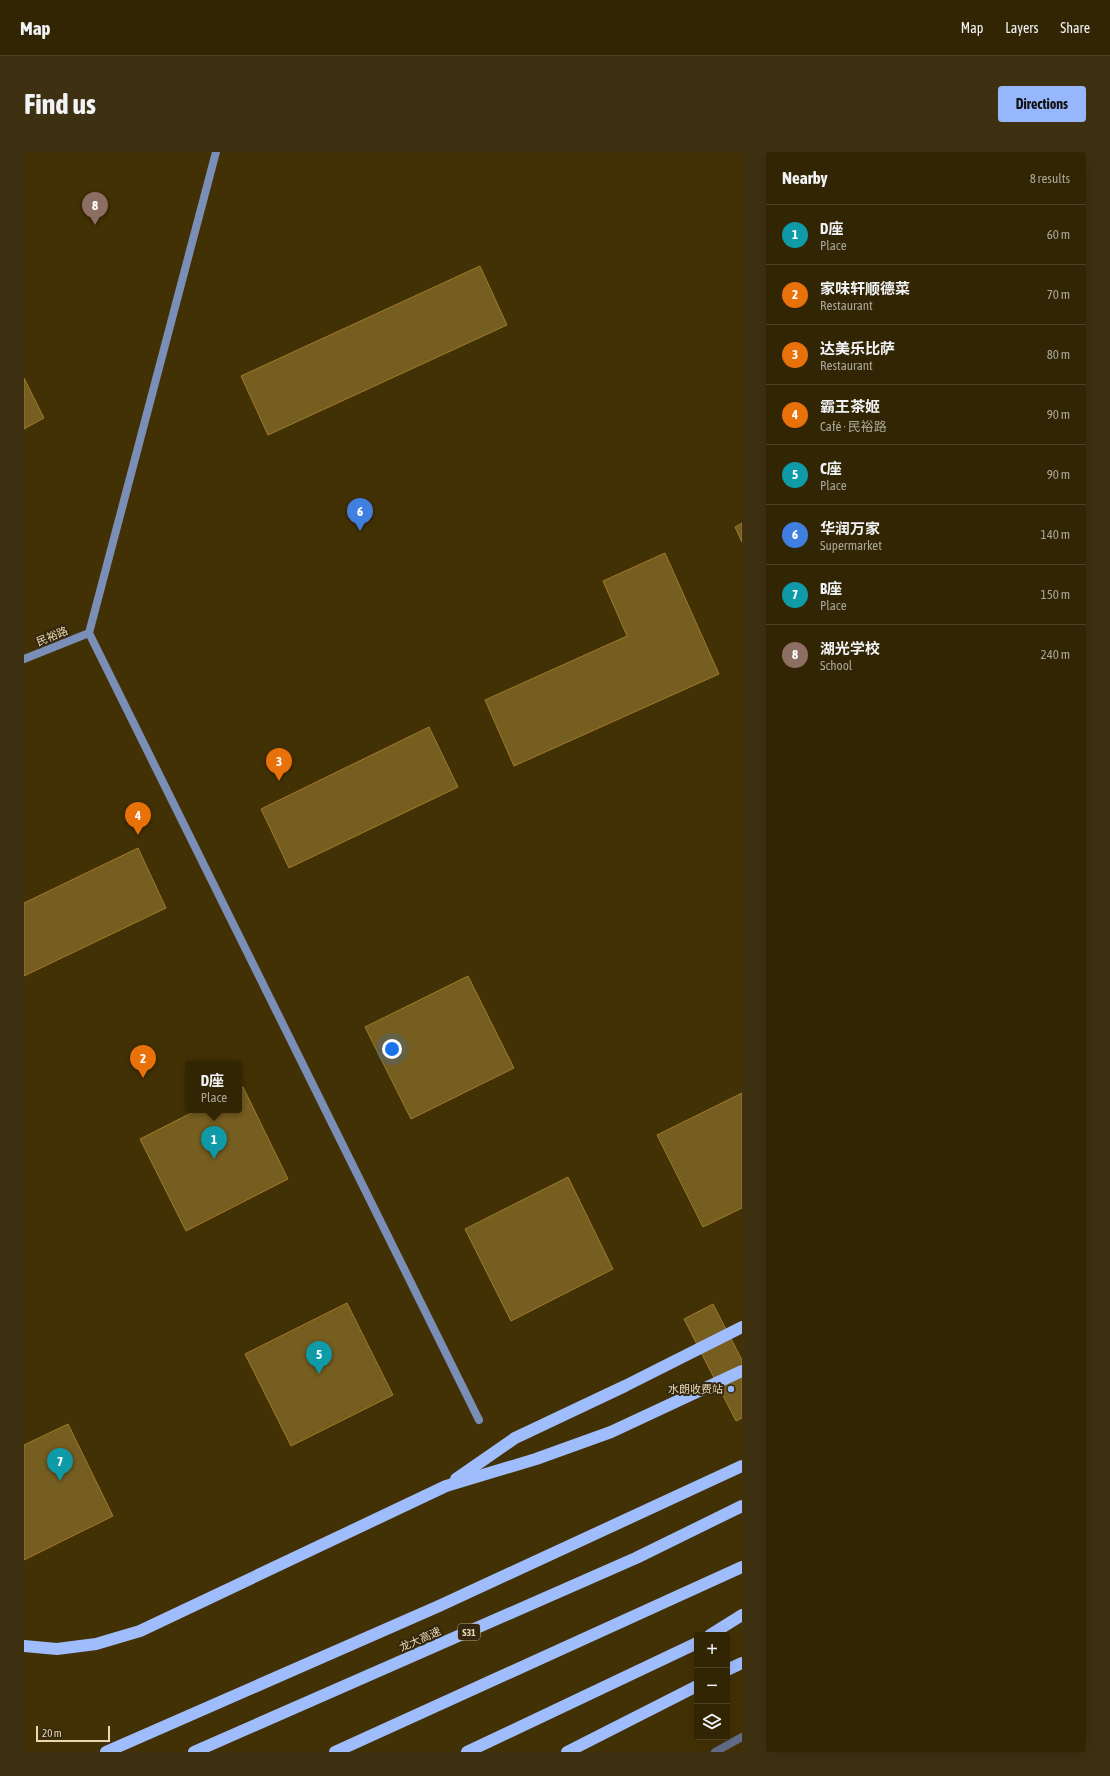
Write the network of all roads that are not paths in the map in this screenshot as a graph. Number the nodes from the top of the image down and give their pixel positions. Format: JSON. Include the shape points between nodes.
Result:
{"nodes":[{"id":1,"x":216,"y":152,"type":"edge"},
{"id":2,"x":89,"y":633,"type":"junction"},
{"id":3,"x":24,"y":659,"type":"edge"},
{"id":4,"x":742,"y":1326,"type":"edge"},
{"id":5,"x":742,"y":1370,"type":"edge"},
{"id":6,"x":479,"y":1420,"type":"dead end"},
{"id":7,"x":742,"y":1466,"type":"edge"},
{"id":8,"x":446,"y":1486,"type":"junction"},
{"id":9,"x":742,"y":1506,"type":"edge"},
{"id":10,"x":742,"y":1567,"type":"edge"},
{"id":11,"x":742,"y":1615,"type":"edge"},
{"id":12,"x":742,"y":1620,"type":"edge"},
{"id":13,"x":716,"y":1632,"type":"edge"},
{"id":14,"x":717,"y":1632,"type":"edge"},
{"id":15,"x":694,"y":1643,"type":"edge"},
{"id":16,"x":24,"y":1646,"type":"edge"},
{"id":17,"x":742,"y":1663,"type":"edge"},
{"id":18,"x":730,"y":1669,"type":"edge"},
{"id":19,"x":694,"y":1688,"type":"edge"},
{"id":20,"x":742,"y":1737,"type":"edge"},
{"id":21,"x":106,"y":1752,"type":"edge"},
{"id":22,"x":194,"y":1752,"type":"edge"},
{"id":23,"x":335,"y":1752,"type":"edge"},
{"id":24,"x":467,"y":1752,"type":"edge"},
{"id":25,"x":566,"y":1752,"type":"edge"},
{"id":26,"x":715,"y":1752,"type":"edge"}],
"edges":[{"from":1,"to":2,"type":"street"},
{"from":2,"to":3,"type":"street","name":"民裕路"},
{"from":2,"to":6,"type":"street"},
{"from":4,"to":8,"type":"highway","via":[[625,1386],[515,1438]]},
{"from":5,"to":8,"type":"highway","via":[[611,1432],[536,1459]]},
{"from":7,"to":21,"type":"highway","via":[[439,1606]]},
{"from":8,"to":16,"type":"highway","via":[[140,1631],[96,1644],[57,1648]]},
{"from":9,"to":22,"type":"highway","name":"龙大高速","number":"S31","via":[[636,1558]]},
{"from":10,"to":23,"type":"highway"},
{"from":11,"to":13,"type":"highway"},
{"from":12,"to":14,"type":"highway"},
{"from":15,"to":24,"type":"highway"},
{"from":17,"to":18,"type":"highway"},
{"from":19,"to":25,"type":"highway"},
{"from":20,"to":26,"type":"street"}]}
